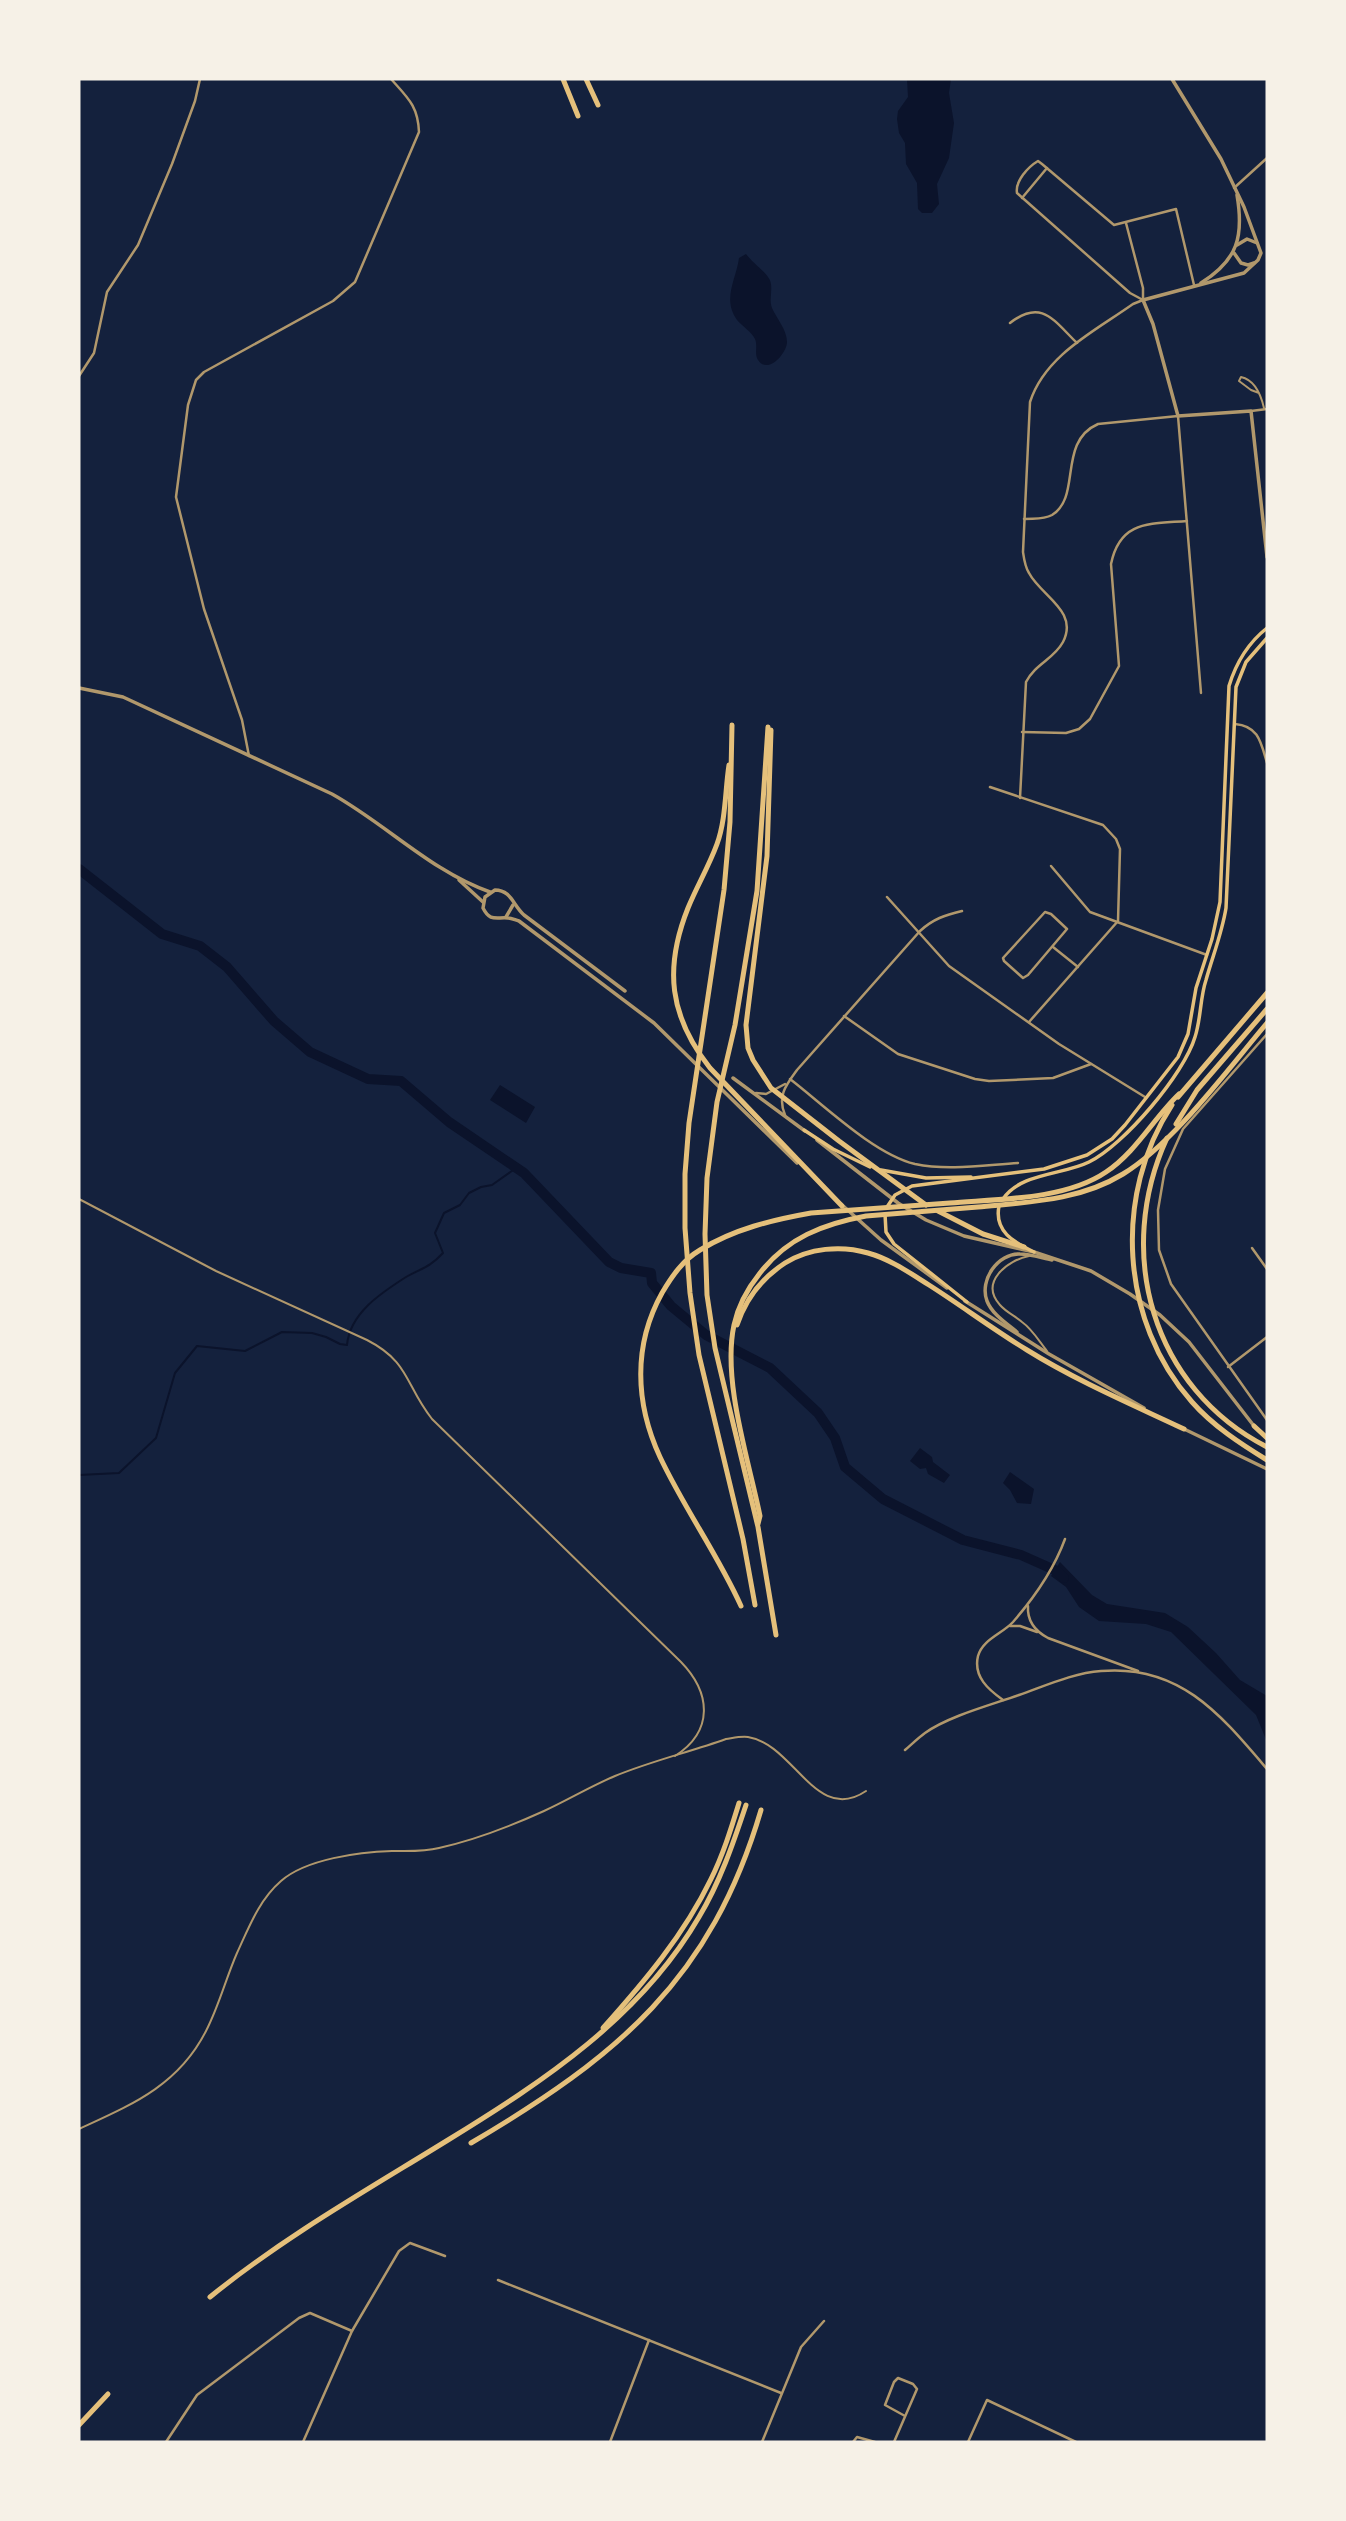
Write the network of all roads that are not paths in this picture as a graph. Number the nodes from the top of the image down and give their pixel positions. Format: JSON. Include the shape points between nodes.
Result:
{"nodes":[{"id":1,"x":200,"y":79,"type":"edge"},
{"id":2,"x":391,"y":79,"type":"edge"},
{"id":3,"x":563,"y":79,"type":"edge"},
{"id":4,"x":586,"y":79,"type":"edge"},
{"id":5,"x":1172,"y":79,"type":"edge"},
{"id":6,"x":598,"y":105,"type":"dead end"},
{"id":7,"x":578,"y":116,"type":"dead end"},
{"id":8,"x":1267,"y":158,"type":"edge"},
{"id":9,"x":1047,"y":169,"type":"junction"},
{"id":10,"x":1235,"y":189,"type":"junction"},
{"id":11,"x":1022,"y":198,"type":"junction"},
{"id":12,"x":1126,"y":223,"type":"junction"},
{"id":13,"x":1259,"y":245,"type":"junction"},
{"id":14,"x":1235,"y":248,"type":"junction"},
{"id":15,"x":1255,"y":263,"type":"junction"},
{"id":16,"x":1197,"y":285,"type":"junction"},
{"id":17,"x":1143,"y":300,"type":"junction"},
{"id":18,"x":1010,"y":323,"type":"dead end"},
{"id":19,"x":1077,"y":344,"type":"junction"},
{"id":20,"x":79,"y":376,"type":"edge"},
{"id":21,"x":1259,"y":393,"type":"junction"},
{"id":22,"x":1266,"y":409,"type":"edge"},
{"id":23,"x":1251,"y":411,"type":"junction"},
{"id":24,"x":1178,"y":416,"type":"junction"},
{"id":25,"x":1024,"y":519,"type":"junction"},
{"id":26,"x":1187,"y":521,"type":"junction"},
{"id":27,"x":1267,"y":557,"type":"edge"},
{"id":28,"x":1267,"y":628,"type":"edge"},
{"id":29,"x":1267,"y":638,"type":"edge"},
{"id":30,"x":79,"y":688,"type":"edge"},
{"id":31,"x":1201,"y":693,"type":"dead end"},
{"id":32,"x":1233,"y":724,"type":"junction"},
{"id":33,"x":732,"y":725,"type":"dead end"},
{"id":34,"x":1022,"y":732,"type":"junction"},
{"id":35,"x":732,"y":741,"type":"junction"},
{"id":36,"x":250,"y":756,"type":"junction"},
{"id":37,"x":1267,"y":763,"type":"edge"},
{"id":38,"x":990,"y":787,"type":"dead end"},
{"id":39,"x":1020,"y":798,"type":"junction"},
{"id":40,"x":1051,"y":866,"type":"dead end"},
{"id":41,"x":452,"y":874,"type":"junction"},
{"id":42,"x":489,"y":892,"type":"junction"},
{"id":43,"x":887,"y":897,"type":"dead end"},
{"id":44,"x":483,"y":902,"type":"junction"},
{"id":45,"x":513,"y":905,"type":"junction"},
{"id":46,"x":962,"y":911,"type":"dead end"},
{"id":47,"x":506,"y":917,"type":"junction"},
{"id":48,"x":1118,"y":921,"type":"junction"},
{"id":49,"x":920,"y":931,"type":"junction"},
{"id":50,"x":1053,"y":946,"type":"junction"},
{"id":51,"x":1207,"y":955,"type":"junction"},
{"id":52,"x":1077,"y":967,"type":"junction"},
{"id":53,"x":625,"y":991,"type":"dead end"},
{"id":54,"x":1267,"y":993,"type":"edge"},
{"id":55,"x":1267,"y":1009,"type":"edge"},
{"id":56,"x":844,"y":1016,"type":"junction"},
{"id":57,"x":1029,"y":1022,"type":"junction"},
{"id":58,"x":1267,"y":1023,"type":"edge"},
{"id":59,"x":1267,"y":1034,"type":"edge"},
{"id":60,"x":1091,"y":1064,"type":"junction"},
{"id":61,"x":733,"y":1078,"type":"dead end"},
{"id":62,"x":789,"y":1081,"type":"junction"},
{"id":63,"x":753,"y":1093,"type":"junction"},
{"id":64,"x":1179,"y":1094,"type":"junction"},
{"id":65,"x":1147,"y":1098,"type":"junction"},
{"id":66,"x":786,"y":1117,"type":"junction"},
{"id":67,"x":804,"y":1130,"type":"junction"},
{"id":68,"x":1018,"y":1163,"type":"dead end"},
{"id":69,"x":994,"y":1175,"type":"junction"},
{"id":70,"x":1060,"y":1194,"type":"junction"},
{"id":71,"x":79,"y":1199,"type":"edge"},
{"id":72,"x":842,"y":1206,"type":"junction"},
{"id":73,"x":1024,"y":1247,"type":"junction"},
{"id":74,"x":1252,"y":1248,"type":"dead end"},
{"id":75,"x":1032,"y":1254,"type":"junction"},
{"id":76,"x":1267,"y":1269,"type":"edge"},
{"id":77,"x":967,"y":1302,"type":"junction"},
{"id":78,"x":1267,"y":1337,"type":"edge"},
{"id":79,"x":733,"y":1338,"type":"junction"},
{"id":80,"x":1027,"y":1340,"type":"junction"},
{"id":81,"x":1049,"y":1354,"type":"junction"},
{"id":82,"x":1228,"y":1367,"type":"junction"},
{"id":83,"x":1267,"y":1420,"type":"edge"},
{"id":84,"x":1254,"y":1426,"type":"joint"},
{"id":85,"x":1184,"y":1429,"type":"junction"},
{"id":86,"x":1267,"y":1437,"type":"edge"},
{"id":87,"x":1267,"y":1447,"type":"edge"},
{"id":88,"x":1267,"y":1460,"type":"edge"},
{"id":89,"x":1267,"y":1469,"type":"edge"},
{"id":90,"x":749,"y":1479,"type":"junction"},
{"id":91,"x":1065,"y":1539,"type":"dead end"},
{"id":92,"x":1028,"y":1603,"type":"junction"},
{"id":93,"x":755,"y":1605,"type":"dead end"},
{"id":94,"x":741,"y":1606,"type":"dead end"},
{"id":95,"x":1010,"y":1626,"type":"junction"},
{"id":96,"x":1037,"y":1632,"type":"junction"},
{"id":97,"x":776,"y":1634,"type":"dead end"},
{"id":98,"x":1145,"y":1673,"type":"junction"},
{"id":99,"x":1003,"y":1700,"type":"junction"},
{"id":100,"x":905,"y":1750,"type":"dead end"},
{"id":101,"x":674,"y":1757,"type":"junction"},
{"id":102,"x":1267,"y":1769,"type":"edge"},
{"id":103,"x":866,"y":1791,"type":"dead end"},
{"id":104,"x":739,"y":1803,"type":"dead end"},
{"id":105,"x":746,"y":1805,"type":"dead end"},
{"id":106,"x":761,"y":1810,"type":"dead end"},
{"id":107,"x":587,"y":2045,"type":"junction"},
{"id":108,"x":79,"y":2129,"type":"edge"},
{"id":109,"x":471,"y":2143,"type":"dead end"},
{"id":110,"x":445,"y":2256,"type":"dead end"},
{"id":111,"x":498,"y":2280,"type":"dead end"},
{"id":112,"x":209,"y":2297,"type":"dead end"},
{"id":113,"x":824,"y":2321,"type":"dead end"},
{"id":114,"x":352,"y":2331,"type":"junction"},
{"id":115,"x":649,"y":2340,"type":"junction"},
{"id":116,"x":781,"y":2393,"type":"junction"},
{"id":117,"x":108,"y":2394,"type":"dead end"},
{"id":118,"x":905,"y":2416,"type":"junction"},
{"id":119,"x":79,"y":2425,"type":"edge"},
{"id":120,"x":166,"y":2442,"type":"edge"},
{"id":121,"x":303,"y":2442,"type":"edge"},
{"id":122,"x":610,"y":2442,"type":"edge"},
{"id":123,"x":762,"y":2442,"type":"edge"},
{"id":124,"x":853,"y":2442,"type":"edge"},
{"id":125,"x":875,"y":2442,"type":"edge"},
{"id":126,"x":894,"y":2442,"type":"edge"},
{"id":127,"x":968,"y":2442,"type":"edge"},
{"id":128,"x":1076,"y":2442,"type":"edge"}],
"edges":[{"from":1,"to":20,"type":"street","via":[[172,164],[138,245],[107,292],[94,353]]},
{"from":2,"to":36,"type":"street","via":[[418,112],[419,132],[355,282],[333,301],[204,372],[196,380],[188,405],[176,497],[204,609]]},
{"from":3,"to":7,"type":"highway"},
{"from":4,"to":6,"type":"highway"},
{"from":5,"to":10,"type":"street"},
{"from":8,"to":10,"type":"street"},
{"from":9,"to":11,"type":"street"},
{"from":9,"to":11,"type":"street","via":[[1034,164],[1016,188]]},
{"from":9,"to":12,"type":"street","via":[[1114,225]]},
{"from":10,"to":13,"type":"street"},
{"from":10,"to":14,"type":"street","via":[[1240,214]]},
{"from":11,"to":17,"type":"street"},
{"from":12,"to":16,"type":"street","via":[[1176,209]]},
{"from":12,"to":17,"type":"street"},
{"from":13,"to":14,"type":"street","via":[[1247,239]]},
{"from":13,"to":15,"type":"street","via":[[1261,253]]},
{"from":14,"to":15,"type":"street","via":[[1241,263]]},
{"from":14,"to":16,"type":"street","via":[[1217,272]]},
{"from":15,"to":16,"type":"street","via":[[1244,273]]},
{"from":16,"to":17,"type":"street"},
{"from":17,"to":19,"type":"street"},
{"from":17,"to":24,"type":"street"},
{"from":18,"to":19,"type":"street","via":[[1031,310],[1039,311]]},
{"from":19,"to":25,"type":"street","via":[[1054,361],[1034,387]]},
{"from":21,"to":21,"type":"lane","via":[[1250,380],[1241,377],[1239,381]]},
{"from":21,"to":22,"type":"lane"},
{"from":22,"to":23,"type":"street"},
{"from":23,"to":24,"type":"street"},
{"from":23,"to":27,"type":"street"},
{"from":24,"to":25,"type":"street","via":[[1088,428],[1075,447],[1060,508],[1043,518]]},
{"from":24,"to":26,"type":"street"},
{"from":25,"to":34,"type":"street","via":[[1028,572],[1063,612],[1066,632],[1059,649],[1036,667],[1026,682]]},
{"from":26,"to":31,"type":"street"},
{"from":26,"to":34,"type":"street","via":[[1133,528],[1114,550],[1111,564],[1119,666],[1090,719],[1066,733]]},
{"from":28,"to":51,"type":"main road","via":[[1242,655],[1229,686],[1221,892]]},
{"from":29,"to":32,"type":"main road","via":[[1250,656],[1239,679]]},
{"from":30,"to":36,"type":"street","via":[[123,697]]},
{"from":32,"to":37,"type":"street","via":[[1253,729]]},
{"from":32,"to":73,"type":"main road","via":[[1226,908],[1192,1044],[1151,1106],[1114,1146],[1074,1168],[1017,1185],[1005,1195],[998,1216],[1002,1231]]},
{"from":33,"to":35,"type":"highway"},
{"from":34,"to":39,"type":"street"},
{"from":35,"to":72,"type":"highway","via":[[722,825],[674,949],[676,1003],[694,1048],[710,1068]]},
{"from":35,"to":93,"type":"highway","via":[[724,890],[689,1123],[685,1228],[699,1355]]},
{"from":36,"to":41,"type":"street","via":[[351,805]]},
{"from":38,"to":39,"type":"street"},
{"from":39,"to":48,"type":"street","via":[[1110,831],[1120,849]]},
{"from":40,"to":48,"type":"street","via":[[1090,912]]},
{"from":41,"to":42,"type":"street"},
{"from":41,"to":44,"type":"street"},
{"from":42,"to":44,"type":"street"},
{"from":42,"to":45,"type":"street","via":[[505,891]]},
{"from":43,"to":49,"type":"street"},
{"from":44,"to":47,"type":"street","via":[[490,917]]},
{"from":45,"to":47,"type":"street"},
{"from":45,"to":53,"type":"street"},
{"from":46,"to":49,"type":"street","via":[[944,915]]},
{"from":47,"to":72,"type":"street","via":[[533,931],[654,1023]]},
{"from":48,"to":51,"type":"street"},
{"from":48,"to":52,"type":"street"},
{"from":49,"to":56,"type":"street"},
{"from":49,"to":57,"type":"street","via":[[949,966]]},
{"from":50,"to":50,"type":"street","via":[[1025,977],[1003,960],[1047,912],[1067,928]]},
{"from":50,"to":52,"type":"street"},
{"from":51,"to":65,"type":"main road","via":[[1185,1043]]},
{"from":52,"to":57,"type":"street"},
{"from":54,"to":64,"type":"highway"},
{"from":55,"to":87,"type":"highway","via":[[1197,1090],[1168,1136],[1146,1198],[1143,1232],[1147,1284],[1175,1364],[1215,1412]]},
{"from":56,"to":60,"type":"street","via":[[898,1054],[975,1079],[1053,1078]]},
{"from":56,"to":62,"type":"street"},
{"from":57,"to":60,"type":"street"},
{"from":58,"to":70,"type":"highway","via":[[1149,1154],[1105,1184]]},
{"from":59,"to":82,"type":"street","via":[[1183,1129],[1165,1169],[1158,1210],[1159,1250],[1171,1284]]},
{"from":60,"to":65,"type":"street"},
{"from":61,"to":63,"type":"street"},
{"from":62,"to":63,"type":"street","via":[[766,1094]]},
{"from":62,"to":66,"type":"street","via":[[781,1095]]},
{"from":62,"to":68,"type":"street","via":[[886,1154],[943,1167]]},
{"from":63,"to":66,"type":"street"},
{"from":64,"to":70,"type":"highway","via":[[1122,1161]]},
{"from":64,"to":88,"type":"highway","via":[[1145,1160],[1135,1200],[1134,1278],[1143,1319],[1166,1367],[1194,1404],[1209,1420]]},
{"from":65,"to":69,"type":"main road","via":[[1118,1133],[1087,1154],[1052,1167]]},
{"from":66,"to":67,"type":"street"},
{"from":67,"to":69,"type":"main road","via":[[857,1162],[879,1169],[926,1178]]},
{"from":67,"to":75,"type":"street","via":[[926,1220],[964,1236]]},
{"from":69,"to":77,"type":"main road","via":[[905,1188],[885,1211],[886,1232],[894,1244]]},
{"from":70,"to":79,"type":"highway","via":[[866,1216],[802,1234],[753,1281],[737,1314]]},
{"from":70,"to":94,"type":"highway","via":[[811,1213],[752,1226],[699,1251],[669,1281],[643,1339],[643,1408],[660,1457]]},
{"from":71,"to":101,"type":"lane","via":[[205,1266],[389,1353],[432,1419],[698,1682],[704,1704],[701,1728]]},
{"from":72,"to":77,"type":"street"},
{"from":73,"to":75,"type":"main road"},
{"from":73,"to":90,"type":"highway","via":[[971,1229],[918,1200],[788,1103],[763,1078],[748,1048],[746,1025],[767,856],[769,727],[757,891],[712,1136],[705,1234],[715,1348]]},
{"from":74,"to":76,"type":"street"},
{"from":75,"to":80,"type":"street","via":[[1006,1257],[994,1267],[985,1294],[998,1316]]},
{"from":75,"to":81,"type":"lane","via":[[1003,1267],[993,1294],[1000,1306],[1025,1323]]},
{"from":75,"to":84,"type":"street","via":[[1091,1271],[1170,1323]]},
{"from":77,"to":80,"type":"street"},
{"from":78,"to":82,"type":"street"},
{"from":79,"to":85,"type":"highway","via":[[747,1301],[774,1270],[821,1250],[854,1250],[902,1268],[1059,1369]]},
{"from":79,"to":90,"type":"highway","via":[[732,1378]]},
{"from":80,"to":81,"type":"street"},
{"from":81,"to":85,"type":"street"},
{"from":82,"to":83,"type":"street"},
{"from":84,"to":86,"type":"highway"},
{"from":85,"to":89,"type":"street"},
{"from":90,"to":97,"type":"highway","via":[[760,1516]]},
{"from":91,"to":92,"type":"street"},
{"from":92,"to":95,"type":"street"},
{"from":92,"to":96,"type":"street","via":[[1029,1619]]},
{"from":95,"to":96,"type":"street"},
{"from":95,"to":99,"type":"street","via":[[983,1646],[977,1666],[983,1684]]},
{"from":96,"to":98,"type":"street"},
{"from":98,"to":99,"type":"street","via":[[1100,1671]]},
{"from":98,"to":102,"type":"street","via":[[1195,1695],[1218,1713]]},
{"from":99,"to":100,"type":"street","via":[[927,1732]]},
{"from":101,"to":103,"type":"lane","via":[[726,1739],[749,1737],[776,1751],[824,1795],[845,1801]]},
{"from":101,"to":108,"type":"lane","via":[[619,1774],[505,1828],[440,1848],[371,1853],[297,1870],[268,1894],[255,1913],[205,2034],[176,2073],[136,2102]]},
{"from":104,"to":107,"type":"highway","via":[[716,1868],[691,1916],[638,1988]]},
{"from":105,"to":107,"type":"highway","via":[[732,1848],[699,1918],[645,1991]]},
{"from":106,"to":109,"type":"highway","via":[[734,1887],[713,1928],[658,2003],[586,2069]]},
{"from":107,"to":112,"type":"highway","via":[[492,2113],[279,2245]]},
{"from":110,"to":114,"type":"street","via":[[405,2245]]},
{"from":111,"to":115,"type":"street"},
{"from":113,"to":116,"type":"street","via":[[801,2347]]},
{"from":114,"to":120,"type":"street","via":[[310,2314],[299,2318],[197,2395]]},
{"from":114,"to":121,"type":"street"},
{"from":115,"to":116,"type":"street"},
{"from":115,"to":122,"type":"street"},
{"from":116,"to":123,"type":"street"},
{"from":117,"to":119,"type":"highway"},
{"from":118,"to":118,"type":"street","via":[[917,2389],[898,2378],[885,2405]]},
{"from":118,"to":126,"type":"street"},
{"from":124,"to":125,"type":"street","via":[[857,2437]]},
{"from":127,"to":128,"type":"street","via":[[987,2400]]}]}
